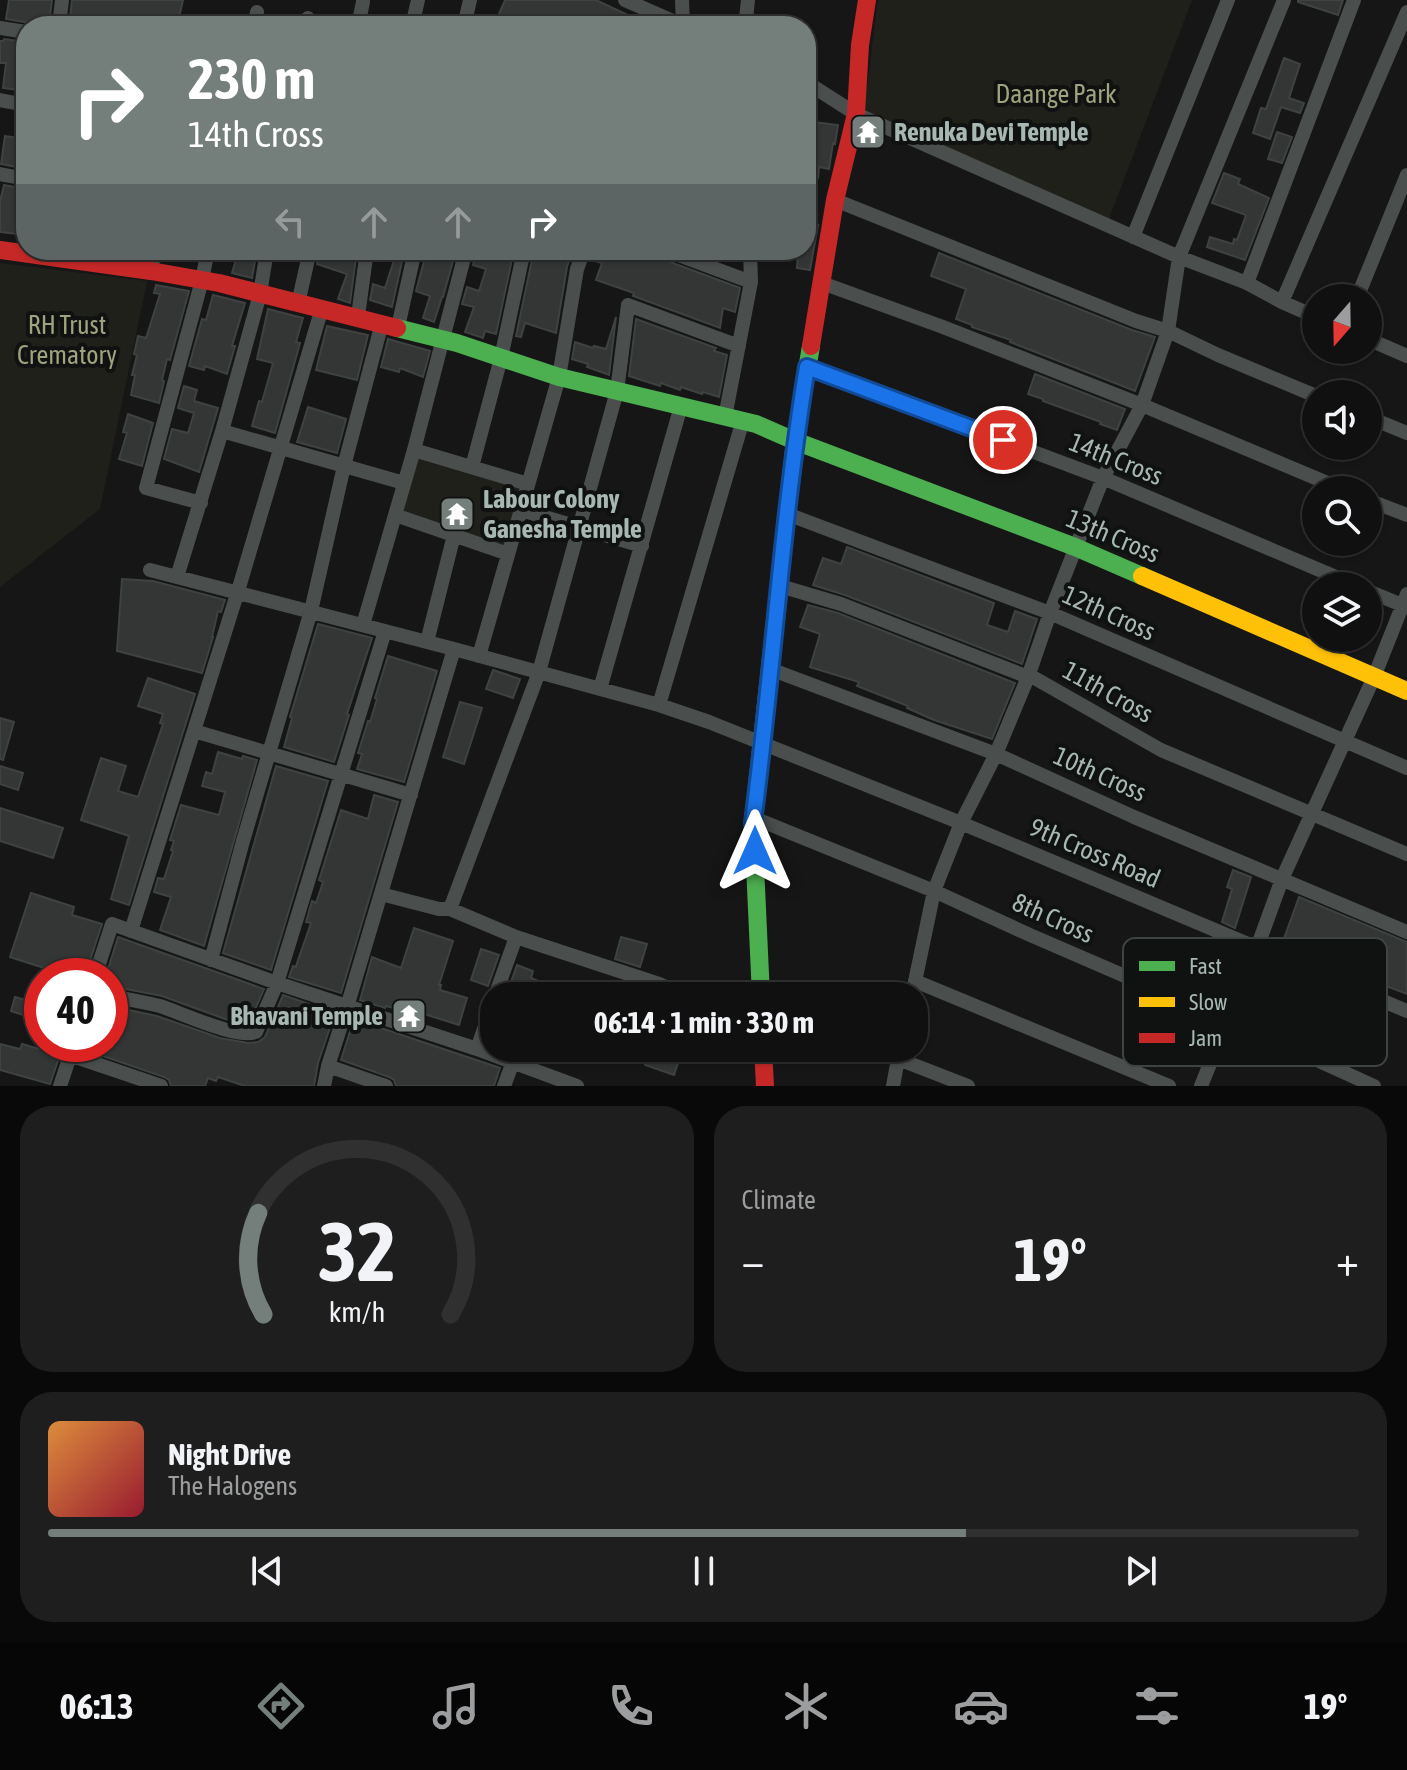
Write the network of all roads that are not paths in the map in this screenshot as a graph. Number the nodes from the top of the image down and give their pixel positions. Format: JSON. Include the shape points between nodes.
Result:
{"nodes":[{"id":1,"x":625,"y":0,"type":"edge"},
{"id":2,"x":867,"y":0,"type":"edge"},
{"id":3,"x":1228,"y":0,"type":"edge"},
{"id":4,"x":1284,"y":0,"type":"edge"},
{"id":5,"x":1354,"y":0,"type":"edge"},
{"id":6,"x":1407,"y":12,"type":"edge"},
{"id":7,"x":661,"y":16,"type":"edge"},
{"id":8,"x":816,"y":88,"type":"edge"},
{"id":9,"x":856,"y":114,"type":"junction"},
{"id":10,"x":1407,"y":175,"type":"edge"},
{"id":11,"x":835,"y":200,"type":"junction"},
{"id":12,"x":1133,"y":237,"type":"junction"},
{"id":13,"x":1179,"y":257,"type":"junction"},
{"id":14,"x":82,"y":260,"type":"edge"},
{"id":15,"x":153,"y":260,"type":"edge"},
{"id":16,"x":206,"y":260,"type":"edge"},
{"id":17,"x":265,"y":260,"type":"edge"},
{"id":18,"x":308,"y":260,"type":"edge"},
{"id":19,"x":366,"y":260,"type":"edge"},
{"id":20,"x":412,"y":260,"type":"edge"},
{"id":21,"x":463,"y":260,"type":"edge"},
{"id":22,"x":522,"y":260,"type":"edge"},
{"id":23,"x":580,"y":260,"type":"edge"},
{"id":24,"x":692,"y":260,"type":"edge"},
{"id":25,"x":750,"y":260,"type":"edge"},
{"id":26,"x":151,"y":271,"type":"junction"},
{"id":27,"x":202,"y":280,"type":"junction"},
{"id":28,"x":751,"y":282,"type":"junction"},
{"id":29,"x":822,"y":283,"type":"junction"},
{"id":30,"x":1247,"y":283,"type":"junction"},
{"id":31,"x":1363,"y":284,"type":"edge"},
{"id":32,"x":260,"y":294,"type":"junction"},
{"id":33,"x":1282,"y":302,"type":"junction"},
{"id":34,"x":298,"y":304,"type":"junction"},
{"id":35,"x":322,"y":308,"type":"junction"},
{"id":36,"x":1302,"y":311,"type":"edge"},
{"id":37,"x":358,"y":316,"type":"junction"},
{"id":38,"x":390,"y":325,"type":"junction"},
{"id":39,"x":1168,"y":331,"type":"junction"},
{"id":40,"x":442,"y":339,"type":"junction"},
{"id":41,"x":1382,"y":345,"type":"edge"},
{"id":42,"x":739,"y":346,"type":"junction"},
{"id":43,"x":1407,"y":356,"type":"edge"},
{"id":44,"x":501,"y":358,"type":"junction"},
{"id":45,"x":807,"y":367,"type":"junction"},
{"id":46,"x":559,"y":377,"type":"junction"},
{"id":47,"x":1302,"y":390,"type":"edge"},
{"id":48,"x":617,"y":391,"type":"junction"},
{"id":49,"x":1142,"y":405,"type":"junction"},
{"id":50,"x":681,"y":406,"type":"junction"},
{"id":51,"x":734,"y":418,"type":"junction"},
{"id":52,"x":1382,"y":423,"type":"edge"},
{"id":53,"x":222,"y":431,"type":"junction"},
{"id":54,"x":1407,"y":433,"type":"edge"},
{"id":55,"x":795,"y":441,"type":"junction"},
{"id":56,"x":282,"y":448,"type":"junction"},
{"id":57,"x":414,"y":450,"type":"junction"},
{"id":58,"x":344,"y":466,"type":"junction"},
{"id":59,"x":472,"y":467,"type":"junction"},
{"id":60,"x":1311,"y":476,"type":"edge"},
{"id":61,"x":1103,"y":478,"type":"junction"},
{"id":62,"x":404,"y":483,"type":"junction"},
{"id":63,"x":528,"y":484,"type":"junction"},
{"id":64,"x":201,"y":503,"type":"junction"},
{"id":65,"x":1382,"y":505,"type":"edge"},
{"id":66,"x":521,"y":510,"type":"junction"},
{"id":67,"x":787,"y":514,"type":"junction"},
{"id":68,"x":395,"y":515,"type":"junction"},
{"id":69,"x":1407,"y":515,"type":"edge"},
{"id":70,"x":580,"y":528,"type":"junction"},
{"id":71,"x":454,"y":535,"type":"junction"},
{"id":72,"x":642,"y":546,"type":"junction"},
{"id":73,"x":1075,"y":547,"type":"junction"},
{"id":74,"x":508,"y":554,"type":"junction"},
{"id":75,"x":150,"y":570,"type":"dead end"},
{"id":76,"x":1324,"y":572,"type":"edge"},
{"id":77,"x":177,"y":577,"type":"junction"},
{"id":78,"x":780,"y":586,"type":"junction"},
{"id":79,"x":238,"y":591,"type":"junction"},
{"id":80,"x":1382,"y":595,"type":"edge"},
{"id":81,"x":1405,"y":602,"type":"edge"},
{"id":82,"x":311,"y":611,"type":"junction"},
{"id":83,"x":1050,"y":613,"type":"junction"},
{"id":84,"x":363,"y":625,"type":"junction"},
{"id":85,"x":385,"y":631,"type":"junction"},
{"id":86,"x":427,"y":642,"type":"junction"},
{"id":87,"x":454,"y":649,"type":"junction"},
{"id":88,"x":479,"y":656,"type":"junction"},
{"id":89,"x":770,"y":669,"type":"junction"},
{"id":90,"x":539,"y":672,"type":"junction"},
{"id":91,"x":1028,"y":677,"type":"junction"},
{"id":92,"x":1374,"y":677,"type":"junction"},
{"id":93,"x":600,"y":689,"type":"junction"},
{"id":94,"x":1407,"y":691,"type":"edge"},
{"id":95,"x":659,"y":705,"type":"junction"},
{"id":96,"x":194,"y":731,"type":"junction"},
{"id":97,"x":1346,"y":741,"type":"junction"},
{"id":98,"x":762,"y":743,"type":"junction"},
{"id":99,"x":268,"y":753,"type":"junction"},
{"id":100,"x":996,"y":754,"type":"junction"},
{"id":101,"x":1407,"y":768,"type":"edge"},
{"id":102,"x":341,"y":774,"type":"junction"},
{"id":103,"x":411,"y":795,"type":"junction"},
{"id":104,"x":1311,"y":814,"type":"junction"},
{"id":105,"x":754,"y":818,"type":"junction"},
{"id":106,"x":961,"y":823,"type":"junction"},
{"id":107,"x":1407,"y":854,"type":"edge"},
{"id":108,"x":1282,"y":879,"type":"junction"},
{"id":109,"x":934,"y":891,"type":"junction"},
{"id":110,"x":381,"y":894,"type":"junction"},
{"id":111,"x":450,"y":909,"type":"junction"},
{"id":112,"x":131,"y":931,"type":"junction"},
{"id":113,"x":1407,"y":932,"type":"edge"},
{"id":114,"x":516,"y":937,"type":"junction"},
{"id":115,"x":1233,"y":938,"type":"edge"},
{"id":116,"x":1261,"y":938,"type":"edge"},
{"id":117,"x":101,"y":958,"type":"edge"},
{"id":118,"x":211,"y":960,"type":"junction"},
{"id":119,"x":1123,"y":975,"type":"edge"},
{"id":120,"x":501,"y":982,"type":"edge"},
{"id":121,"x":653,"y":982,"type":"edge"},
{"id":122,"x":760,"y":982,"type":"edge"},
{"id":123,"x":914,"y":982,"type":"edge"},
{"id":124,"x":277,"y":983,"type":"junction"},
{"id":125,"x":928,"y":994,"type":"edge"},
{"id":126,"x":128,"y":1000,"type":"edge"},
{"id":127,"x":1387,"y":1003,"type":"edge"},
{"id":128,"x":347,"y":1007,"type":"junction"},
{"id":129,"x":1407,"y":1011,"type":"edge"},
{"id":130,"x":480,"y":1040,"type":"edge"},
{"id":131,"x":477,"y":1049,"type":"junction"},
{"id":132,"x":480,"y":1050,"type":"edge"},
{"id":133,"x":68,"y":1062,"type":"edge"},
{"id":134,"x":103,"y":1062,"type":"edge"},
{"id":135,"x":513,"y":1062,"type":"joint"},
{"id":136,"x":764,"y":1062,"type":"edge"},
{"id":137,"x":897,"y":1062,"type":"edge"},
{"id":138,"x":918,"y":1062,"type":"edge"},
{"id":139,"x":328,"y":1066,"type":"junction"},
{"id":140,"x":1209,"y":1066,"type":"edge"},
{"id":141,"x":1329,"y":1066,"type":"edge"},
{"id":142,"x":60,"y":1086,"type":"edge"},
{"id":143,"x":161,"y":1086,"type":"edge"},
{"id":144,"x":324,"y":1086,"type":"edge"},
{"id":145,"x":386,"y":1086,"type":"edge"},
{"id":146,"x":504,"y":1086,"type":"edge"},
{"id":147,"x":577,"y":1086,"type":"edge"},
{"id":148,"x":765,"y":1086,"type":"edge"},
{"id":149,"x":893,"y":1086,"type":"edge"},
{"id":150,"x":968,"y":1086,"type":"edge"},
{"id":151,"x":1169,"y":1086,"type":"edge"},
{"id":152,"x":1201,"y":1086,"type":"edge"},
{"id":153,"x":1374,"y":1086,"type":"edge"}],
"edges":[{"from":1,"to":7,"type":"street"},
{"from":2,"to":9,"type":"street"},
{"from":3,"to":12,"type":"street"},
{"from":4,"to":13,"type":"street"},
{"from":5,"to":30,"type":"street"},
{"from":6,"to":33,"type":"street"},
{"from":8,"to":9,"type":"street"},
{"from":9,"to":11,"type":"street"},
{"from":9,"to":12,"type":"street"},
{"from":10,"to":31,"type":"street"},
{"from":11,"to":29,"type":"street"},
{"from":11,"to":39,"type":"street"},
{"from":12,"to":13,"type":"street"},
{"from":13,"to":30,"type":"street"},
{"from":13,"to":39,"type":"street"},
{"from":14,"to":26,"type":"street","name":"13th Cross"},
{"from":15,"to":26,"type":"street"},
{"from":16,"to":27,"type":"street"},
{"from":17,"to":32,"type":"street"},
{"from":18,"to":34,"type":"street"},
{"from":19,"to":37,"type":"street"},
{"from":20,"to":38,"type":"street"},
{"from":21,"to":40,"type":"street"},
{"from":22,"to":44,"type":"street"},
{"from":23,"to":46,"type":"street"},
{"from":24,"to":28,"type":"street"},
{"from":25,"to":28,"type":"street"},
{"from":26,"to":27,"type":"street","name":"13th Cross"},
{"from":27,"to":32,"type":"street","name":"13th Cross"},
{"from":27,"to":64,"type":"street","via":[[146,488]]},
{"from":28,"to":42,"type":"street"},
{"from":29,"to":45,"type":"street"},
{"from":29,"to":49,"type":"street"},
{"from":30,"to":33,"type":"street"},
{"from":32,"to":34,"type":"street","name":"13th Cross"},
{"from":32,"to":53,"type":"street"},
{"from":33,"to":36,"type":"street"},
{"from":34,"to":35,"type":"street","name":"13th Cross"},
{"from":35,"to":37,"type":"street","name":"13th Cross"},
{"from":35,"to":56,"type":"street"},
{"from":37,"to":38,"type":"street","name":"13th Cross"},
{"from":38,"to":40,"type":"street","name":"13th Cross"},
{"from":38,"to":58,"type":"street"},
{"from":39,"to":47,"type":"street"},
{"from":39,"to":49,"type":"street"},
{"from":40,"to":44,"type":"street","name":"13th Cross"},
{"from":40,"to":57,"type":"street"},
{"from":41,"to":43,"type":"street"},
{"from":42,"to":48,"type":"street","via":[[628,305]]},
{"from":42,"to":51,"type":"street"},
{"from":44,"to":46,"type":"street","name":"13th Cross"},
{"from":44,"to":59,"type":"street"},
{"from":45,"to":55,"type":"street"},
{"from":45,"to":61,"type":"street","name":"14th Cross"},
{"from":46,"to":48,"type":"street","name":"13th Cross"},
{"from":46,"to":63,"type":"street"},
{"from":48,"to":50,"type":"street","name":"13th Cross"},
{"from":48,"to":70,"type":"street"},
{"from":49,"to":60,"type":"street"},
{"from":49,"to":61,"type":"street"},
{"from":50,"to":51,"type":"street","name":"13th Cross"},
{"from":50,"to":72,"type":"street"},
{"from":51,"to":55,"type":"street","name":"13th Cross"},
{"from":51,"to":95,"type":"street"},
{"from":52,"to":54,"type":"street"},
{"from":53,"to":56,"type":"street"},
{"from":53,"to":64,"type":"street"},
{"from":55,"to":67,"type":"street"},
{"from":55,"to":73,"type":"street","name":"13th Cross"},
{"from":56,"to":58,"type":"street"},
{"from":56,"to":79,"type":"street"},
{"from":57,"to":59,"type":"street"},
{"from":57,"to":62,"type":"street"},
{"from":58,"to":62,"type":"street"},
{"from":58,"to":82,"type":"street"},
{"from":59,"to":63,"type":"street"},
{"from":61,"to":73,"type":"street"},
{"from":61,"to":76,"type":"street","name":"14th Cross"},
{"from":62,"to":68,"type":"street"},
{"from":63,"to":66,"type":"street"},
{"from":64,"to":77,"type":"street"},
{"from":65,"to":69,"type":"street"},
{"from":66,"to":70,"type":"street"},
{"from":66,"to":74,"type":"street"},
{"from":67,"to":78,"type":"street"},
{"from":67,"to":83,"type":"street","name":"12th Cross"},
{"from":68,"to":71,"type":"street"},
{"from":68,"to":84,"type":"street"},
{"from":70,"to":72,"type":"street"},
{"from":70,"to":90,"type":"street"},
{"from":71,"to":74,"type":"street"},
{"from":71,"to":86,"type":"street"},
{"from":72,"to":93,"type":"street"},
{"from":73,"to":83,"type":"street"},
{"from":73,"to":92,"type":"street","name":"13th Cross"},
{"from":74,"to":88,"type":"street"},
{"from":75,"to":77,"type":"street","name":"9th Cross Road"},
{"from":77,"to":79,"type":"street","name":"9th Cross Road"},
{"from":78,"to":89,"type":"street"},
{"from":78,"to":91,"type":"street","name":"11th Cross","via":[[841,604]]},
{"from":79,"to":82,"type":"street","name":"9th Cross Road"},
{"from":79,"to":96,"type":"street"},
{"from":80,"to":81,"type":"street"},
{"from":81,"to":92,"type":"street"},
{"from":82,"to":84,"type":"street","name":"9th Cross Road"},
{"from":82,"to":99,"type":"street"},
{"from":83,"to":91,"type":"street"},
{"from":83,"to":97,"type":"street","name":"12th Cross"},
{"from":84,"to":85,"type":"street","name":"9th Cross Road"},
{"from":85,"to":86,"type":"street","name":"9th Cross Road"},
{"from":85,"to":102,"type":"street"},
{"from":86,"to":87,"type":"street","name":"9th Cross Road"},
{"from":87,"to":88,"type":"street","name":"9th Cross Road"},
{"from":87,"to":103,"type":"street"},
{"from":88,"to":90,"type":"street","name":"9th Cross Road"},
{"from":89,"to":98,"type":"street"},
{"from":89,"to":100,"type":"street","name":"10th Cross"},
{"from":90,"to":93,"type":"street","name":"9th Cross Road"},
{"from":90,"to":111,"type":"street"},
{"from":91,"to":100,"type":"street"},
{"from":91,"to":104,"type":"street","name":"11th Cross","via":[[1161,750]]},
{"from":92,"to":94,"type":"street","name":"13th Cross"},
{"from":92,"to":97,"type":"street"},
{"from":93,"to":95,"type":"street","name":"9th Cross Road"},
{"from":95,"to":98,"type":"street","name":"9th Cross Road"},
{"from":96,"to":99,"type":"street"},
{"from":96,"to":112,"type":"street"},
{"from":97,"to":101,"type":"street","name":"12th Cross"},
{"from":97,"to":104,"type":"street"},
{"from":98,"to":105,"type":"street"},
{"from":98,"to":106,"type":"street","name":"9th Cross Road"},
{"from":99,"to":102,"type":"street"},
{"from":99,"to":118,"type":"street"},
{"from":100,"to":106,"type":"street"},
{"from":100,"to":108,"type":"street","name":"10th Cross"},
{"from":102,"to":103,"type":"street"},
{"from":102,"to":124,"type":"street"},
{"from":103,"to":110,"type":"street"},
{"from":104,"to":107,"type":"street","name":"11th Cross"},
{"from":104,"to":108,"type":"street"},
{"from":105,"to":109,"type":"street","name":"8th Cross"},
{"from":105,"to":122,"type":"street"},
{"from":106,"to":109,"type":"street"},
{"from":106,"to":115,"type":"street","name":"9th Cross Road"},
{"from":108,"to":113,"type":"street","name":"10th Cross"},
{"from":108,"to":116,"type":"street"},
{"from":109,"to":119,"type":"street","name":"8th Cross"},
{"from":109,"to":123,"type":"street"},
{"from":110,"to":111,"type":"street"},
{"from":110,"to":128,"type":"street"},
{"from":111,"to":114,"type":"street"},
{"from":112,"to":117,"type":"street","via":[[112,924]]},
{"from":112,"to":118,"type":"street"},
{"from":114,"to":120,"type":"street"},
{"from":114,"to":121,"type":"street"},
{"from":118,"to":124,"type":"street"},
{"from":124,"to":126,"type":"street","via":[[251,1034]]},
{"from":124,"to":128,"type":"street"},
{"from":125,"to":151,"type":"street"},
{"from":127,"to":129,"type":"street","name":"9th Cross Road"},
{"from":128,"to":131,"type":"street"},
{"from":128,"to":139,"type":"street"},
{"from":130,"to":131,"type":"street"},
{"from":131,"to":132,"type":"street"},
{"from":133,"to":142,"type":"street"},
{"from":134,"to":143,"type":"street"},
{"from":135,"to":146,"type":"street"},
{"from":135,"to":147,"type":"street"},
{"from":136,"to":148,"type":"street"},
{"from":137,"to":149,"type":"street"},
{"from":138,"to":150,"type":"street"},
{"from":139,"to":144,"type":"street"},
{"from":139,"to":145,"type":"street"},
{"from":140,"to":152,"type":"street"},
{"from":141,"to":153,"type":"street","name":"8th Cross"}]}
